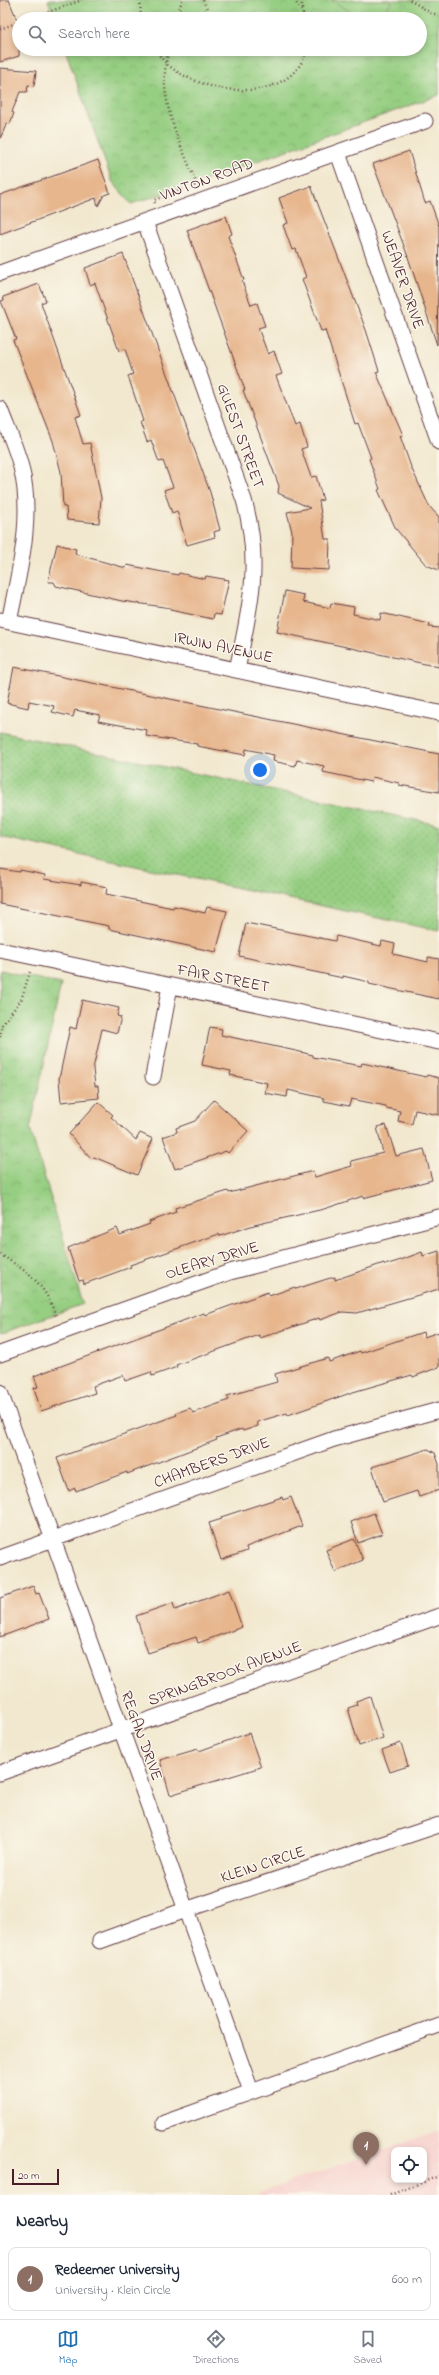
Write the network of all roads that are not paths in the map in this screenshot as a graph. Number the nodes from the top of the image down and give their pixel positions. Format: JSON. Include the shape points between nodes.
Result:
{"nodes":[{"id":1,"x":425,"y":121,"type":"dead end"},
{"id":2,"x":338,"y":153,"type":"junction"},
{"id":3,"x":145,"y":222,"type":"junction"},
{"id":4,"x":0,"y":273,"type":"edge"},
{"id":5,"x":0,"y":409,"type":"edge"},
{"id":6,"x":439,"y":442,"type":"edge"},
{"id":7,"x":5,"y":621,"type":"edge"},
{"id":8,"x":237,"y":670,"type":"junction"},
{"id":9,"x":439,"y":713,"type":"edge"},
{"id":10,"x":0,"y":950,"type":"edge"},
{"id":11,"x":170,"y":986,"type":"junction"},
{"id":12,"x":439,"y":1042,"type":"edge"},
{"id":13,"x":153,"y":1077,"type":"dead end"},
{"id":14,"x":439,"y":1217,"type":"edge"},
{"id":15,"x":0,"y":1354,"type":"edge"},
{"id":16,"x":0,"y":1392,"type":"edge"},
{"id":17,"x":439,"y":1410,"type":"edge"},
{"id":18,"x":52,"y":1540,"type":"junction"},
{"id":19,"x":0,"y":1558,"type":"edge"},
{"id":20,"x":439,"y":1616,"type":"edge"},
{"id":21,"x":120,"y":1730,"type":"junction"},
{"id":22,"x":0,"y":1773,"type":"edge"},
{"id":23,"x":439,"y":1825,"type":"edge"},
{"id":24,"x":185,"y":1910,"type":"junction"},
{"id":25,"x":100,"y":1942,"type":"dead end"},
{"id":26,"x":439,"y":2025,"type":"edge"},
{"id":27,"x":251,"y":2091,"type":"junction"},
{"id":28,"x":164,"y":2123,"type":"dead end"}],
"edges":[{"from":1,"to":2,"type":"street","name":"VINTON ROAD"},
{"from":2,"to":3,"type":"street","name":"VINTON ROAD"},
{"from":2,"to":6,"type":"street","name":"WEAVER DRIVE"},
{"from":3,"to":4,"type":"street","name":"VINTON ROAD"},
{"from":3,"to":8,"type":"street","name":"GUEST STREET","via":[[244,500],[251,528],[254,583]]},
{"from":5,"to":7,"type":"street","via":[[21,466],[26,509],[21,559]]},
{"from":7,"to":8,"type":"street","name":"IRWIN AVENUE"},
{"from":8,"to":9,"type":"street","name":"IRWIN AVENUE"},
{"from":10,"to":11,"type":"street","name":"FAIR STREET"},
{"from":11,"to":12,"type":"street","name":"FAIR STREET"},
{"from":11,"to":13,"type":"street"},
{"from":14,"to":15,"type":"street","name":"OLEARY DRIVE","via":[[230,1272]]},
{"from":16,"to":18,"type":"street","name":"REGAN DRIVE"},
{"from":17,"to":18,"type":"street","name":"CHAMBERS DRIVE","via":[[339,1437]]},
{"from":18,"to":19,"type":"street","name":"CHAMBERS DRIVE"},
{"from":18,"to":21,"type":"street","name":"REGAN DRIVE"},
{"from":20,"to":21,"type":"street","name":"SPRINGBROOK AVENUE"},
{"from":21,"to":22,"type":"street","name":"SPRINGBROOK AVENUE"},
{"from":21,"to":24,"type":"street","name":"REGAN DRIVE"},
{"from":23,"to":24,"type":"street","name":"KLEIN CIRCLE"},
{"from":24,"to":25,"type":"street","name":"KLEIN CIRCLE"},
{"from":24,"to":27,"type":"street","name":"REGAN DRIVE"},
{"from":26,"to":27,"type":"street"},
{"from":27,"to":28,"type":"street"}]}
